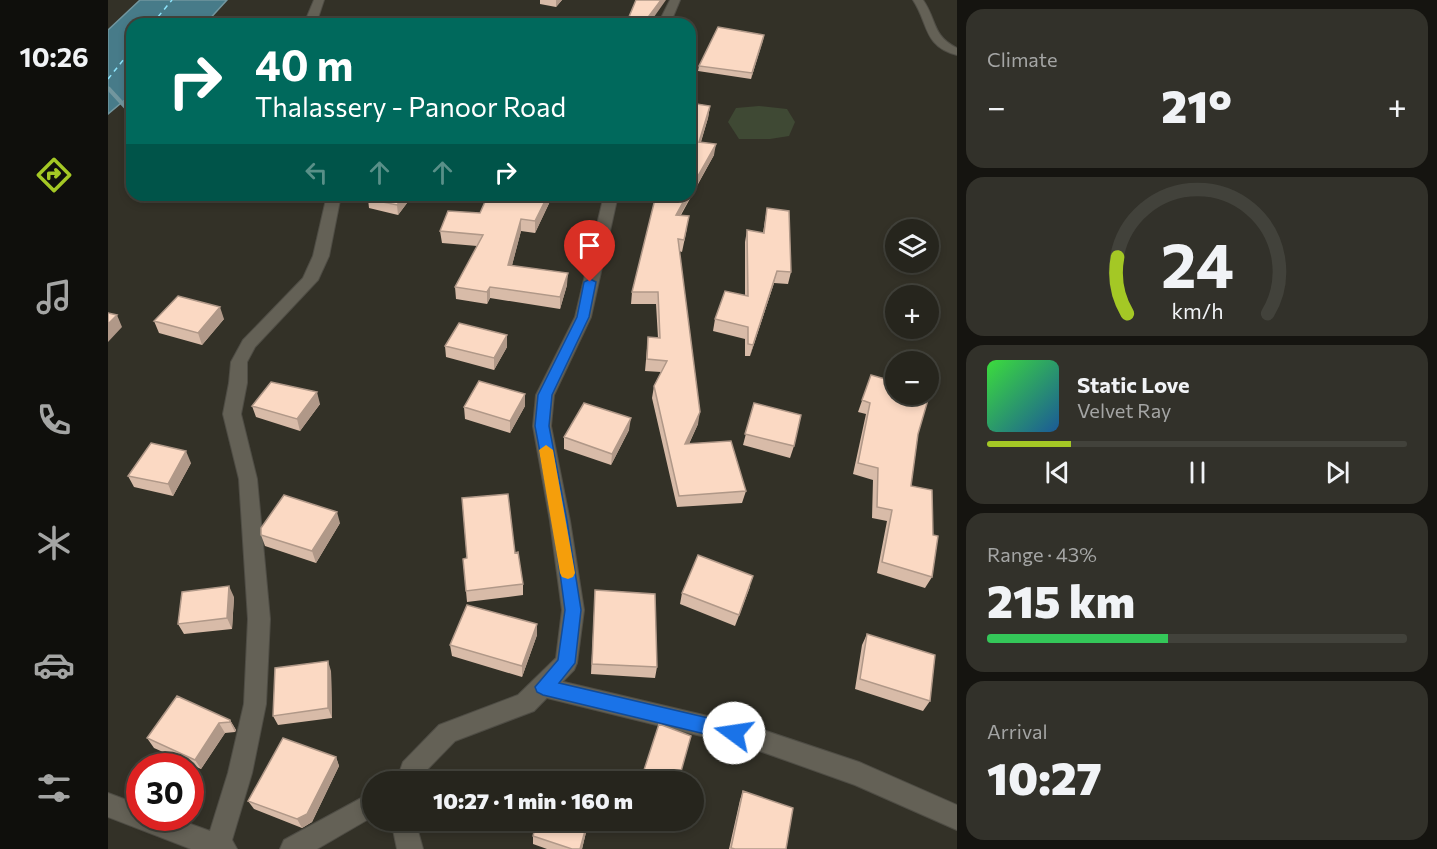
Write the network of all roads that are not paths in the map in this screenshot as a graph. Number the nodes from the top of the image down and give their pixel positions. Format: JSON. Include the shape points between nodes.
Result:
{"nodes":[{"id":1,"x":319,"y":0,"type":"edge"},
{"id":2,"x":675,"y":0,"type":"edge"},
{"id":3,"x":918,"y":0,"type":"edge"},
{"id":4,"x":312,"y":18,"type":"edge"},
{"id":5,"x":667,"y":18,"type":"edge"},
{"id":6,"x":957,"y":52,"type":"edge"},
{"id":7,"x":333,"y":201,"type":"edge"},
{"id":8,"x":610,"y":201,"type":"edge"},
{"id":9,"x":543,"y":687,"type":"junction"},
{"id":10,"x":411,"y":771,"type":"edge"},
{"id":11,"x":108,"y":805,"type":"edge"},
{"id":12,"x":362,"y":810,"type":"edge"},
{"id":13,"x":957,"y":818,"type":"edge"},
{"id":14,"x":406,"y":831,"type":"edge"},
{"id":15,"x":221,"y":848,"type":"edge"},
{"id":16,"x":293,"y":849,"type":"edge"},
{"id":17,"x":410,"y":849,"type":"edge"}],
"edges":[{"from":1,"to":4,"type":"street"},
{"from":2,"to":5,"type":"street"},
{"from":3,"to":6,"type":"street","via":[[925,8],[930,33],[945,48]]},
{"from":7,"to":15,"type":"street","via":[[321,256],[310,280],[280,308],[239,362],[232,414],[248,479],[259,630],[255,704]]},
{"from":8,"to":9,"type":"street","via":[[583,317],[545,395],[542,426],[573,610],[566,663]]},
{"from":9,"to":10,"type":"street","via":[[526,703],[447,733]]},
{"from":9,"to":13,"type":"street","via":[[754,738],[859,774]]},
{"from":11,"to":15,"type":"street"},
{"from":12,"to":16,"type":"street"},
{"from":14,"to":17,"type":"street"}]}
